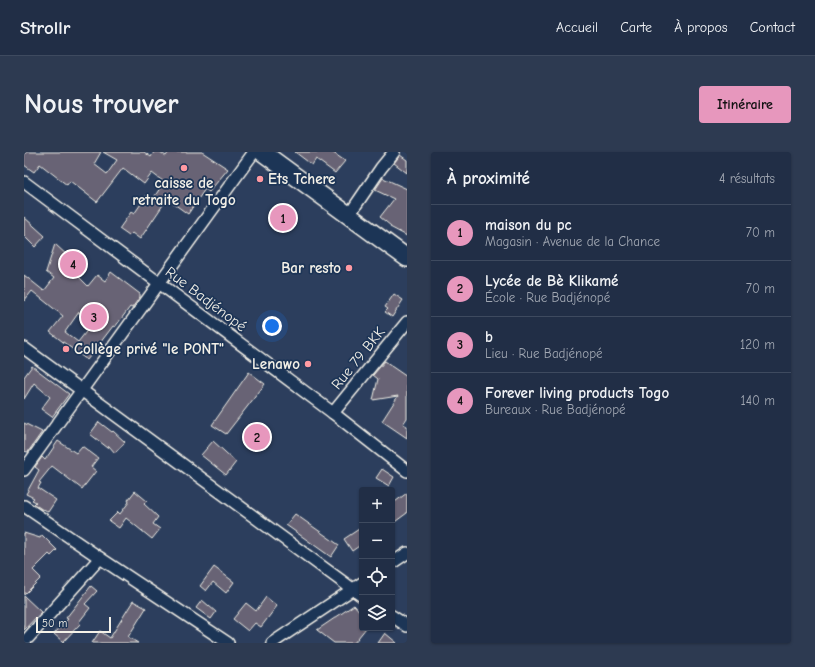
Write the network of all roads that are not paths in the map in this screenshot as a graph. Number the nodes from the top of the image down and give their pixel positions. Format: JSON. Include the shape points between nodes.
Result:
{"nodes":[{"id":1,"x":254,"y":152,"type":"edge"},
{"id":2,"x":262,"y":152,"type":"edge"},
{"id":3,"x":394,"y":152,"type":"edge"},
{"id":4,"x":24,"y":182,"type":"edge"},
{"id":5,"x":349,"y":215,"type":"junction"},
{"id":6,"x":407,"y":258,"type":"edge"},
{"id":7,"x":159,"y":282,"type":"junction"},
{"id":8,"x":407,"y":322,"type":"edge"},
{"id":9,"x":24,"y":348,"type":"edge"},
{"id":10,"x":82,"y":389,"type":"junction"},
{"id":11,"x":332,"y":413,"type":"junction"},
{"id":12,"x":24,"y":470,"type":"edge"},
{"id":13,"x":407,"y":471,"type":"edge"},
{"id":14,"x":24,"y":506,"type":"edge"},
{"id":15,"x":407,"y":552,"type":"edge"},
{"id":16,"x":100,"y":558,"type":"junction"},
{"id":17,"x":395,"y":561,"type":"edge"},
{"id":18,"x":359,"y":585,"type":"edge"},
{"id":19,"x":352,"y":589,"type":"junction"},
{"id":20,"x":361,"y":595,"type":"edge"},
{"id":21,"x":395,"y":618,"type":"edge"},
{"id":22,"x":407,"y":626,"type":"edge"},
{"id":23,"x":30,"y":639,"type":"edge"},
{"id":24,"x":228,"y":643,"type":"edge"},
{"id":25,"x":272,"y":643,"type":"edge"}],
"edges":[{"from":1,"to":7,"type":"street"},
{"from":2,"to":5,"type":"main road"},
{"from":3,"to":5,"type":"street"},
{"from":4,"to":7,"type":"street","name":"Rue Badjénopé"},
{"from":5,"to":6,"type":"main road"},
{"from":7,"to":10,"type":"street"},
{"from":7,"to":11,"type":"street","name":"Rue Badjénopé"},
{"from":8,"to":11,"type":"street","name":"Rue 79 BKK"},
{"from":9,"to":10,"type":"street"},
{"from":10,"to":12,"type":"street"},
{"from":10,"to":19,"type":"street"},
{"from":11,"to":13,"type":"street","name":"Rue Badjénopé"},
{"from":14,"to":16,"type":"street"},
{"from":15,"to":17,"type":"street"},
{"from":16,"to":23,"type":"street"},
{"from":16,"to":24,"type":"street"},
{"from":18,"to":19,"type":"street"},
{"from":19,"to":20,"type":"street"},
{"from":19,"to":25,"type":"street"},
{"from":21,"to":22,"type":"street"}]}
